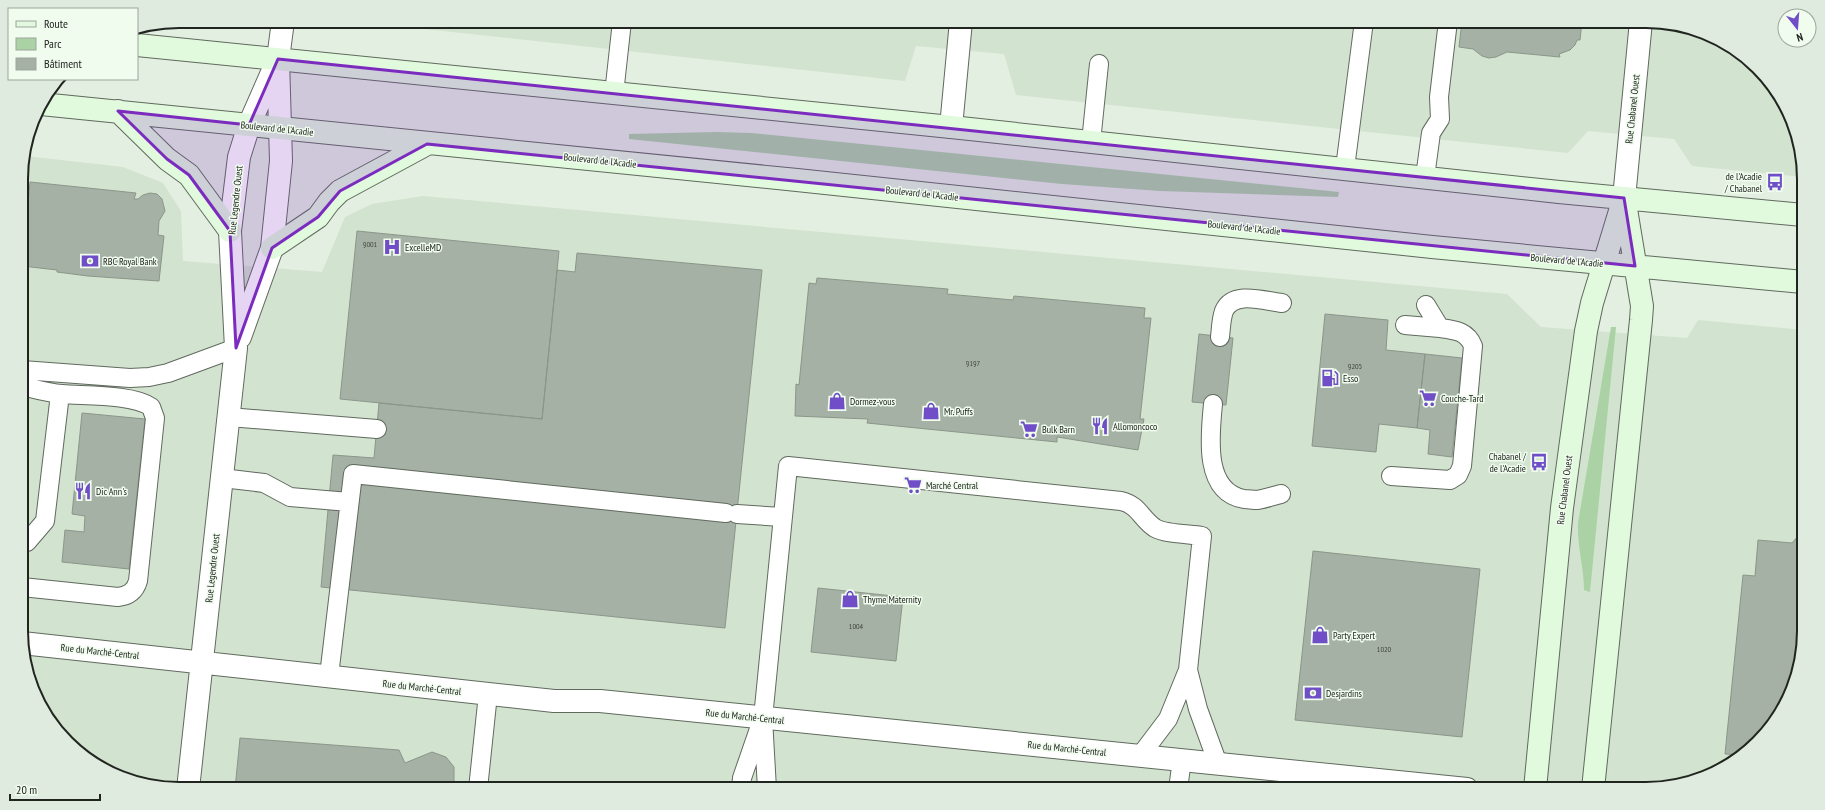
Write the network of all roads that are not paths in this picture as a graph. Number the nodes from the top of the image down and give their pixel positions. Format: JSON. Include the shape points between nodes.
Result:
{"nodes":[{"id":1,"x":282,"y":28,"type":"edge"},
{"id":2,"x":621,"y":28,"type":"edge"},
{"id":3,"x":960,"y":28,"type":"edge"},
{"id":4,"x":1363,"y":28,"type":"edge"},
{"id":5,"x":1447,"y":28,"type":"edge"},
{"id":6,"x":1640,"y":28,"type":"edge"},
{"id":7,"x":138,"y":45,"type":"edge"},
{"id":8,"x":278,"y":59,"type":"junction"},
{"id":9,"x":1100,"y":64,"type":"dead end"},
{"id":10,"x":614,"y":94,"type":"junction"},
{"id":11,"x":47,"y":105,"type":"edge"},
{"id":12,"x":118,"y":111,"type":"junction"},
{"id":13,"x":249,"y":125,"type":"junction"},
{"id":14,"x":951,"y":127,"type":"junction"},
{"id":15,"x":280,"y":128,"type":"junction"},
{"id":16,"x":1091,"y":142,"type":"junction"},
{"id":17,"x":427,"y":144,"type":"junction"},
{"id":18,"x":1345,"y":168,"type":"junction"},
{"id":19,"x":1425,"y":177,"type":"junction"},
{"id":20,"x":1624,"y":198,"type":"junction"},
{"id":21,"x":1797,"y":215,"type":"edge"},
{"id":22,"x":230,"y":231,"type":"junction"},
{"id":23,"x":272,"y":248,"type":"junction"},
{"id":24,"x":1603,"y":263,"type":"junction"},
{"id":25,"x":1635,"y":266,"type":"junction"},
{"id":26,"x":1797,"y":281,"type":"edge"},
{"id":27,"x":1282,"y":303,"type":"dead end"},
{"id":28,"x":1426,"y":305,"type":"dead end"},
{"id":29,"x":1404,"y":325,"type":"dead end"},
{"id":30,"x":1440,"y":328,"type":"junction"},
{"id":31,"x":1220,"y":336,"type":"dead end"},
{"id":32,"x":236,"y":348,"type":"junction"},
{"id":33,"x":28,"y":370,"type":"edge"},
{"id":34,"x":28,"y":388,"type":"edge"},
{"id":35,"x":60,"y":394,"type":"junction"},
{"id":36,"x":1213,"y":404,"type":"dead end"},
{"id":37,"x":229,"y":417,"type":"junction"},
{"id":38,"x":377,"y":429,"type":"dead end"},
{"id":39,"x":1391,"y":476,"type":"dead end"},
{"id":40,"x":222,"y":478,"type":"junction"},
{"id":41,"x":1281,"y":494,"type":"dead end"},
{"id":42,"x":349,"y":502,"type":"junction"},
{"id":43,"x":782,"y":517,"type":"junction"},
{"id":44,"x":28,"y":541,"type":"edge"},
{"id":45,"x":28,"y":588,"type":"edge"},
{"id":46,"x":28,"y":644,"type":"edge"},
{"id":47,"x":201,"y":662,"type":"junction"},
{"id":48,"x":1188,"y":670,"type":"junction"},
{"id":49,"x":329,"y":676,"type":"junction"},
{"id":50,"x":488,"y":694,"type":"junction"},
{"id":51,"x":763,"y":718,"type":"junction"},
{"id":52,"x":1140,"y":756,"type":"junction"},
{"id":53,"x":1182,"y":760,"type":"junction"},
{"id":54,"x":1218,"y":764,"type":"junction"},
{"id":55,"x":189,"y":782,"type":"edge"},
{"id":56,"x":479,"y":782,"type":"edge"},
{"id":57,"x":742,"y":782,"type":"edge"},
{"id":58,"x":767,"y":782,"type":"edge"},
{"id":59,"x":1179,"y":782,"type":"edge"},
{"id":60,"x":1397,"y":782,"type":"edge"},
{"id":61,"x":1536,"y":782,"type":"edge"},
{"id":62,"x":1594,"y":782,"type":"edge"}],
"edges":[{"from":1,"to":8,"type":"street","name":"Rue Legendre Ouest"},
{"from":2,"to":10,"type":"lane"},
{"from":3,"to":14,"type":"street"},
{"from":4,"to":18,"type":"lane"},
{"from":5,"to":19,"type":"lane","via":[[1439,97],[1440,119],[1431,133]]},
{"from":6,"to":20,"type":"street","name":"Rue Chabanel Ouest"},
{"from":7,"to":8,"type":"main road"},
{"from":8,"to":10,"type":"main road"},
{"from":8,"to":13,"type":"street","name":"Rue Legendre Ouest"},
{"from":8,"to":15,"type":"street","name":"Rue Legendre Ouest"},
{"from":9,"to":16,"type":"lane"},
{"from":10,"to":14,"type":"main road"},
{"from":11,"to":12,"type":"main road","name":"Boulevard de l'Acadie"},
{"from":12,"to":13,"type":"main road","name":"Boulevard de l'Acadie"},
{"from":12,"to":22,"type":"main road","via":[[167,159],[189,175]]},
{"from":13,"to":15,"type":"main road","name":"Boulevard de l'Acadie"},
{"from":13,"to":22,"type":"street","name":"Rue Legendre Ouest","via":[[239,157]]},
{"from":14,"to":16,"type":"main road"},
{"from":15,"to":17,"type":"main road","name":"Boulevard de l'Acadie"},
{"from":15,"to":23,"type":"street","name":"Rue Legendre Ouest","via":[[280,174]]},
{"from":16,"to":18,"type":"main road"},
{"from":17,"to":23,"type":"main road","via":[[340,190],[318,216]]},
{"from":17,"to":24,"type":"main road","name":"Boulevard de l'Acadie"},
{"from":18,"to":19,"type":"main road"},
{"from":19,"to":20,"type":"main road"},
{"from":20,"to":21,"type":"main road"},
{"from":20,"to":24,"type":"main road","name":"Rue Chabanel Ouest"},
{"from":20,"to":25,"type":"main road","name":"Rue Chabanel Ouest"},
{"from":22,"to":32,"type":"street","name":"Rue Legendre Ouest"},
{"from":23,"to":32,"type":"street","name":"Rue Legendre Ouest"},
{"from":24,"to":25,"type":"main road","name":"Boulevard de l'Acadie"},
{"from":24,"to":61,"type":"main road","name":"Rue Chabanel Ouest","via":[[1586,331],[1562,508]]},
{"from":25,"to":26,"type":"main road","name":"Boulevard de l'Acadie"},
{"from":25,"to":62,"type":"main road","name":"Rue Chabanel Ouest","via":[[1642,306],[1641,320]]},
{"from":27,"to":31,"type":"lane","via":[[1246,298],[1235,300],[1226,307]]},
{"from":28,"to":30,"type":"lane"},
{"from":29,"to":30,"type":"lane"},
{"from":30,"to":39,"type":"lane","via":[[1465,333],[1473,346],[1461,471],[1454,479],[1444,481]]},
{"from":32,"to":33,"type":"lane","via":[[168,373],[149,377],[130,378]]},
{"from":32,"to":37,"type":"street","name":"Rue Legendre Ouest"},
{"from":34,"to":35,"type":"lane"},
{"from":35,"to":44,"type":"lane","via":[[46,521]]},
{"from":35,"to":45,"type":"lane","via":[[123,398],[148,404],[155,414],[138,581],[134,591],[124,596]]},
{"from":36,"to":41,"type":"lane","via":[[1210,434],[1215,471],[1222,488],[1236,497],[1255,500]]},
{"from":37,"to":38,"type":"lane"},
{"from":37,"to":40,"type":"street","name":"Rue Legendre Ouest"},
{"from":40,"to":42,"type":"lane","via":[[264,483],[290,497]]},
{"from":40,"to":47,"type":"street","name":"Rue Legendre Ouest"},
{"from":42,"to":43,"type":"lane","via":[[353,474]]},
{"from":42,"to":49,"type":"lane"},
{"from":43,"to":48,"type":"lane","via":[[788,466],[1128,503],[1155,528],[1202,536]]},
{"from":43,"to":51,"type":"lane"},
{"from":46,"to":47,"type":"street","name":"Rue du Marché-Central"},
{"from":47,"to":49,"type":"street","name":"Rue du Marché-Central"},
{"from":47,"to":55,"type":"street","name":"Rue Legendre Ouest"},
{"from":48,"to":52,"type":"lane","via":[[1164,725]]},
{"from":48,"to":54,"type":"lane","via":[[1198,709]]},
{"from":49,"to":50,"type":"street","name":"Rue du Marché-Central"},
{"from":50,"to":51,"type":"street","name":"Rue du Marché-Central","via":[[554,701],[600,701]]},
{"from":50,"to":56,"type":"lane"},
{"from":51,"to":52,"type":"street","name":"Rue du Marché-Central"},
{"from":51,"to":57,"type":"lane"},
{"from":51,"to":58,"type":"lane"},
{"from":52,"to":53,"type":"street","name":"Rue du Marché-Central"},
{"from":53,"to":54,"type":"street","name":"Rue du Marché-Central"},
{"from":53,"to":59,"type":"lane"},
{"from":54,"to":60,"type":"street","name":"Rue du Marché-Central"}]}
